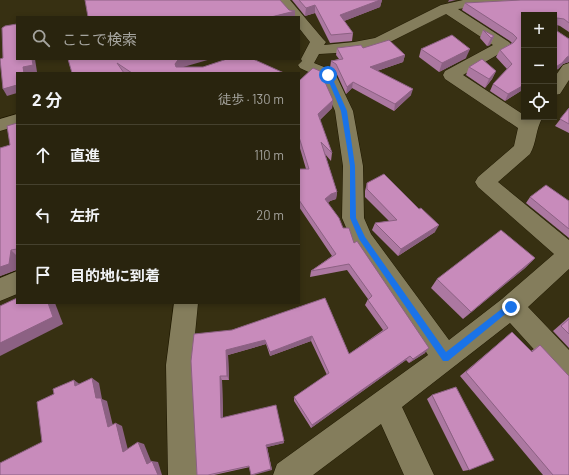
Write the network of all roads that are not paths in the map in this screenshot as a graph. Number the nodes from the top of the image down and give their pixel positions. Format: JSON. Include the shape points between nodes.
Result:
{"nodes":[{"id":1,"x":283,"y":0,"type":"edge"},
{"id":2,"x":521,"y":1,"type":"edge"},
{"id":3,"x":446,"y":8,"type":"junction"},
{"id":4,"x":530,"y":12,"type":"edge"},
{"id":5,"x":296,"y":16,"type":"edge"},
{"id":6,"x":300,"y":27,"type":"edge"},
{"id":7,"x":306,"y":53,"type":"edge"},
{"id":8,"x":569,"y":68,"type":"edge"},
{"id":9,"x":557,"y":86,"type":"edge"},
{"id":10,"x":16,"y":120,"type":"edge"},
{"id":11,"x":531,"y":121,"type":"edge"},
{"id":12,"x":0,"y":125,"type":"edge"},
{"id":13,"x":569,"y":254,"type":"edge"},
{"id":14,"x":16,"y":282,"type":"edge"},
{"id":15,"x":0,"y":290,"type":"edge"},
{"id":16,"x":186,"y":304,"type":"edge"},
{"id":17,"x":511,"y":307,"type":"junction"},
{"id":18,"x":446,"y":358,"type":"junction"},
{"id":19,"x":569,"y":369,"type":"edge"},
{"id":20,"x":386,"y":403,"type":"junction"},
{"id":21,"x":183,"y":475,"type":"edge"},
{"id":22,"x":288,"y":475,"type":"edge"},
{"id":23,"x":419,"y":475,"type":"edge"}],
"edges":[{"from":1,"to":5,"type":"street"},
{"from":2,"to":3,"type":"street","via":[[476,2]]},
{"from":2,"to":4,"type":"street"},
{"from":3,"to":7,"type":"street","via":[[379,42]]},
{"from":3,"to":11,"type":"street","via":[[504,45],[451,75]]},
{"from":6,"to":7,"type":"street"},
{"from":7,"to":18,"type":"street","via":[[328,75],[344,111],[353,166],[353,218],[362,239]]},
{"from":8,"to":9,"type":"street"},
{"from":10,"to":12,"type":"street"},
{"from":11,"to":13,"type":"street","via":[[523,149],[485,182]]},
{"from":13,"to":17,"type":"street"},
{"from":14,"to":15,"type":"street"},
{"from":16,"to":21,"type":"street","via":[[178,365]]},
{"from":17,"to":18,"type":"street"},
{"from":17,"to":19,"type":"street"},
{"from":18,"to":20,"type":"street"},
{"from":20,"to":22,"type":"street"},
{"from":20,"to":23,"type":"street"}]}
